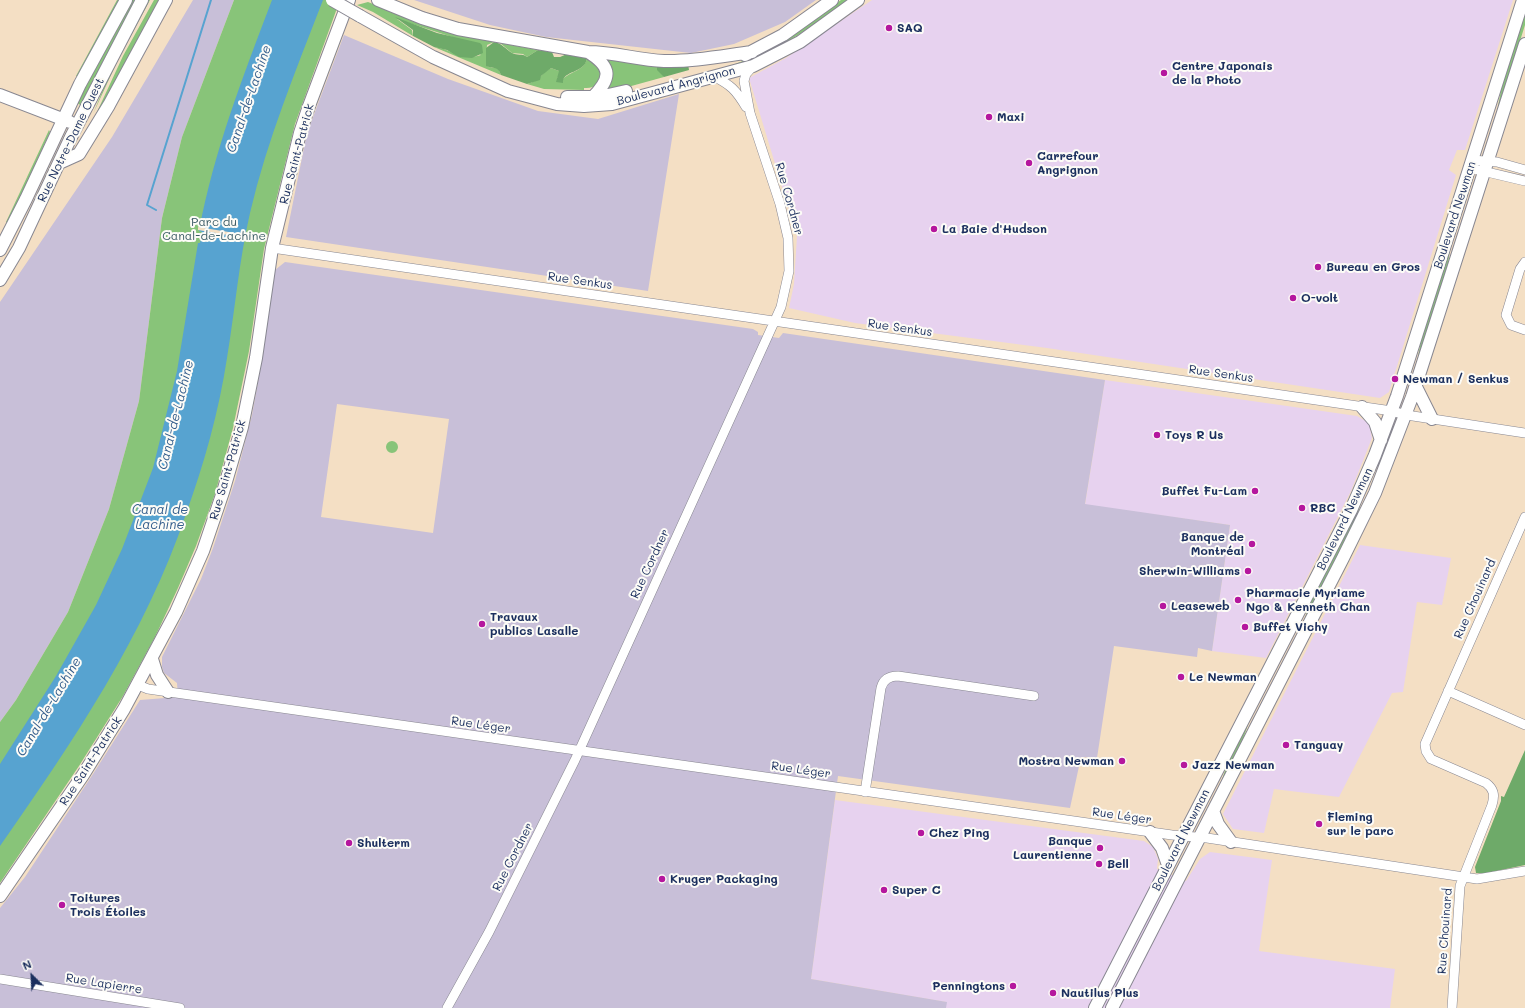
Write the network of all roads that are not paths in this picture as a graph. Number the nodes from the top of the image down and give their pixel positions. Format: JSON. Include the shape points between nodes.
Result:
{"nodes":[{"id":1,"x":126,"y":0,"type":"edge"},
{"id":2,"x":142,"y":0,"type":"edge"},
{"id":3,"x":166,"y":0,"type":"edge"},
{"id":4,"x":332,"y":0,"type":"edge"},
{"id":5,"x":349,"y":0,"type":"edge"},
{"id":6,"x":378,"y":0,"type":"edge"},
{"id":7,"x":832,"y":0,"type":"edge"},
{"id":8,"x":858,"y":0,"type":"edge"},
{"id":9,"x":1523,"y":0,"type":"edge"},
{"id":10,"x":1525,"y":44,"type":"edge"},
{"id":11,"x":588,"y":52,"type":"junction"},
{"id":12,"x":752,"y":52,"type":"junction"},
{"id":13,"x":753,"y":66,"type":"junction"},
{"id":14,"x":713,"y":76,"type":"junction"},
{"id":15,"x":481,"y":78,"type":"junction"},
{"id":16,"x":0,"y":95,"type":"edge"},
{"id":17,"x":592,"y":98,"type":"junction"},
{"id":18,"x":750,"y":114,"type":"junction"},
{"id":19,"x":62,"y":119,"type":"junction"},
{"id":20,"x":78,"y":126,"type":"junction"},
{"id":21,"x":59,"y":163,"type":"junction"},
{"id":22,"x":1471,"y":164,"type":"junction"},
{"id":23,"x":1486,"y":166,"type":"junction"},
{"id":24,"x":1525,"y":170,"type":"edge"},
{"id":25,"x":1525,"y":181,"type":"edge"},
{"id":26,"x":272,"y":248,"type":"junction"},
{"id":27,"x":0,"y":250,"type":"edge"},
{"id":28,"x":1525,"y":262,"type":"edge"},
{"id":29,"x":0,"y":280,"type":"edge"},
{"id":30,"x":775,"y":321,"type":"junction"},
{"id":31,"x":1525,"y":330,"type":"edge"},
{"id":32,"x":1416,"y":387,"type":"junction"},
{"id":33,"x":1362,"y":407,"type":"junction"},
{"id":34,"x":1392,"y":411,"type":"junction"},
{"id":35,"x":1406,"y":415,"type":"junction"},
{"id":36,"x":1432,"y":419,"type":"junction"},
{"id":37,"x":1525,"y":433,"type":"edge"},
{"id":38,"x":1381,"y":440,"type":"junction"},
{"id":39,"x":1525,"y":517,"type":"edge"},
{"id":40,"x":152,"y":659,"type":"junction"},
{"id":41,"x":138,"y":685,"type":"junction"},
{"id":42,"x":1448,"y":691,"type":"junction"},
{"id":43,"x":168,"y":692,"type":"junction"},
{"id":44,"x":1034,"y":696,"type":"dead end"},
{"id":45,"x":1525,"y":725,"type":"edge"},
{"id":46,"x":579,"y":751,"type":"junction"},
{"id":47,"x":865,"y":792,"type":"junction"},
{"id":48,"x":1213,"y":811,"type":"junction"},
{"id":49,"x":1150,"y":832,"type":"junction"},
{"id":50,"x":1183,"y":836,"type":"junction"},
{"id":51,"x":1199,"y":838,"type":"junction"},
{"id":52,"x":1231,"y":842,"type":"junction"},
{"id":53,"x":1168,"y":865,"type":"junction"},
{"id":54,"x":1525,"y":871,"type":"edge"},
{"id":55,"x":1463,"y":876,"type":"junction"},
{"id":56,"x":0,"y":896,"type":"edge"},
{"id":57,"x":0,"y":979,"type":"edge"},
{"id":58,"x":180,"y":1008,"type":"edge"},
{"id":59,"x":447,"y":1008,"type":"edge"},
{"id":60,"x":1095,"y":1008,"type":"edge"},
{"id":61,"x":1112,"y":1008,"type":"edge"},
{"id":62,"x":1452,"y":1008,"type":"edge"}],
"edges":[{"from":1,"to":19,"type":"main road","name":"Rue Notre-Dame Ouest"},
{"from":2,"to":20,"type":"main road","name":"Rue Notre-Dame Ouest"},
{"from":3,"to":21,"type":"main road","via":[[109,105],[79,154]]},
{"from":4,"to":15,"type":"main road","name":"Boulevard Angrignon","bridge":true,"via":[[427,54]]},
{"from":5,"to":26,"type":"main road","name":"Rue Saint-Patrick","via":[[304,119]]},
{"from":6,"to":11,"type":"main road","via":[[458,29]]},
{"from":7,"to":12,"type":"main road","name":"Boulevard Angrignon","via":[[783,35]]},
{"from":8,"to":13,"type":"main road","name":"Boulevard Angrignon","via":[[800,42]]},
{"from":9,"to":22,"type":"main road","name":"Boulevard Newman"},
{"from":10,"to":23,"type":"main road","name":"Boulevard Newman"},
{"from":11,"to":12,"type":"main road","via":[[604,52],[656,61],[679,61]]},
{"from":11,"to":17,"type":"main road","via":[[600,60],[606,70],[605,83]]},
{"from":12,"to":17,"type":"main road","name":"Boulevard Angrignon","via":[[711,68],[622,93]]},
{"from":13,"to":14,"type":"main road","name":"Boulevard Angrignon"},
{"from":13,"to":18,"type":"street","via":[[744,81]]},
{"from":14,"to":15,"type":"main road","name":"Boulevard Angrignon","via":[[612,104],[584,106],[538,100],[508,91]]},
{"from":14,"to":18,"type":"street","via":[[735,89]]},
{"from":15,"to":17,"type":"main road","name":"Boulevard Angrignon","via":[[511,83],[556,96]]},
{"from":16,"to":19,"type":"main road"},
{"from":18,"to":30,"type":"street","name":"Rue Cordner","via":[[780,204],[788,238],[787,283]]},
{"from":19,"to":20,"type":"main road"},
{"from":19,"to":27,"type":"main road","name":"Rue Notre-Dame Ouest"},
{"from":20,"to":21,"type":"main road","name":"Rue Notre-Dame Ouest"},
{"from":21,"to":29,"type":"main road","name":"Rue Notre-Dame Ouest","via":[[26,234]]},
{"from":22,"to":23,"type":"street"},
{"from":22,"to":34,"type":"main road","name":"Boulevard Newman"},
{"from":23,"to":24,"type":"street"},
{"from":23,"to":25,"type":"street"},
{"from":23,"to":32,"type":"main road","name":"Boulevard Newman"},
{"from":26,"to":30,"type":"street","name":"Rue Senkus"},
{"from":26,"to":40,"type":"main road","name":"Rue Saint-Patrick","via":[[253,374],[232,463],[198,563]]},
{"from":28,"to":31,"type":"street","via":[[1520,270],[1506,315],[1511,325]]},
{"from":30,"to":33,"type":"street","name":"Rue Senkus"},
{"from":30,"to":46,"type":"street","name":"Rue Cordner"},
{"from":32,"to":35,"type":"main road","name":"Boulevard Newman"},
{"from":32,"to":36,"type":"main road"},
{"from":33,"to":34,"type":"street","name":"Rue Senkus"},
{"from":33,"to":38,"type":"main road","via":[[1375,422]]},
{"from":34,"to":35,"type":"street","name":"Rue Senkus"},
{"from":34,"to":38,"type":"main road","name":"Boulevard Newman"},
{"from":35,"to":36,"type":"street","name":"Rue Senkus"},
{"from":35,"to":48,"type":"main road","name":"Boulevard Newman","via":[[1359,528]]},
{"from":36,"to":37,"type":"street","name":"Rue Senkus"},
{"from":38,"to":50,"type":"main road","name":"Boulevard Newman","via":[[1351,510]]},
{"from":39,"to":42,"type":"street","name":"Rue Chouinard"},
{"from":40,"to":41,"type":"main road","name":"Rue Saint-Patrick"},
{"from":40,"to":43,"type":"main road","via":[[157,675]]},
{"from":41,"to":43,"type":"street","name":"Rue Léger"},
{"from":41,"to":56,"type":"main road","name":"Rue Saint-Patrick","via":[[86,770]]},
{"from":42,"to":45,"type":"street"},
{"from":42,"to":55,"type":"street","name":"Rue Chouinard","via":[[1425,742],[1426,752],[1434,760],[1486,783],[1493,790],[1494,798]]},
{"from":43,"to":46,"type":"street","name":"Rue Léger"},
{"from":44,"to":47,"type":"street","via":[[898,676],[888,678],[881,688]]},
{"from":46,"to":47,"type":"street","name":"Rue Léger"},
{"from":46,"to":59,"type":"street","name":"Rue Cordner","via":[[489,932]]},
{"from":47,"to":49,"type":"street","name":"Rue Léger"},
{"from":48,"to":51,"type":"main road","name":"Boulevard Newman"},
{"from":48,"to":52,"type":"main road","via":[[1218,824]]},
{"from":49,"to":50,"type":"street","name":"Rue Léger"},
{"from":49,"to":53,"type":"main road","via":[[1162,848]]},
{"from":50,"to":51,"type":"street","name":"Rue Léger"},
{"from":50,"to":53,"type":"main road","name":"Boulevard Newman"},
{"from":51,"to":52,"type":"street","name":"Rue Léger"},
{"from":51,"to":61,"type":"main road","name":"Boulevard Newman"},
{"from":52,"to":55,"type":"street","name":"Rue Léger"},
{"from":53,"to":60,"type":"main road","name":"Boulevard Newman"},
{"from":54,"to":55,"type":"street","name":"Rue Léger","via":[[1485,878]]},
{"from":55,"to":62,"type":"street","name":"Rue Chouinard"},
{"from":57,"to":58,"type":"street","name":"Rue Lapierre"}]}
